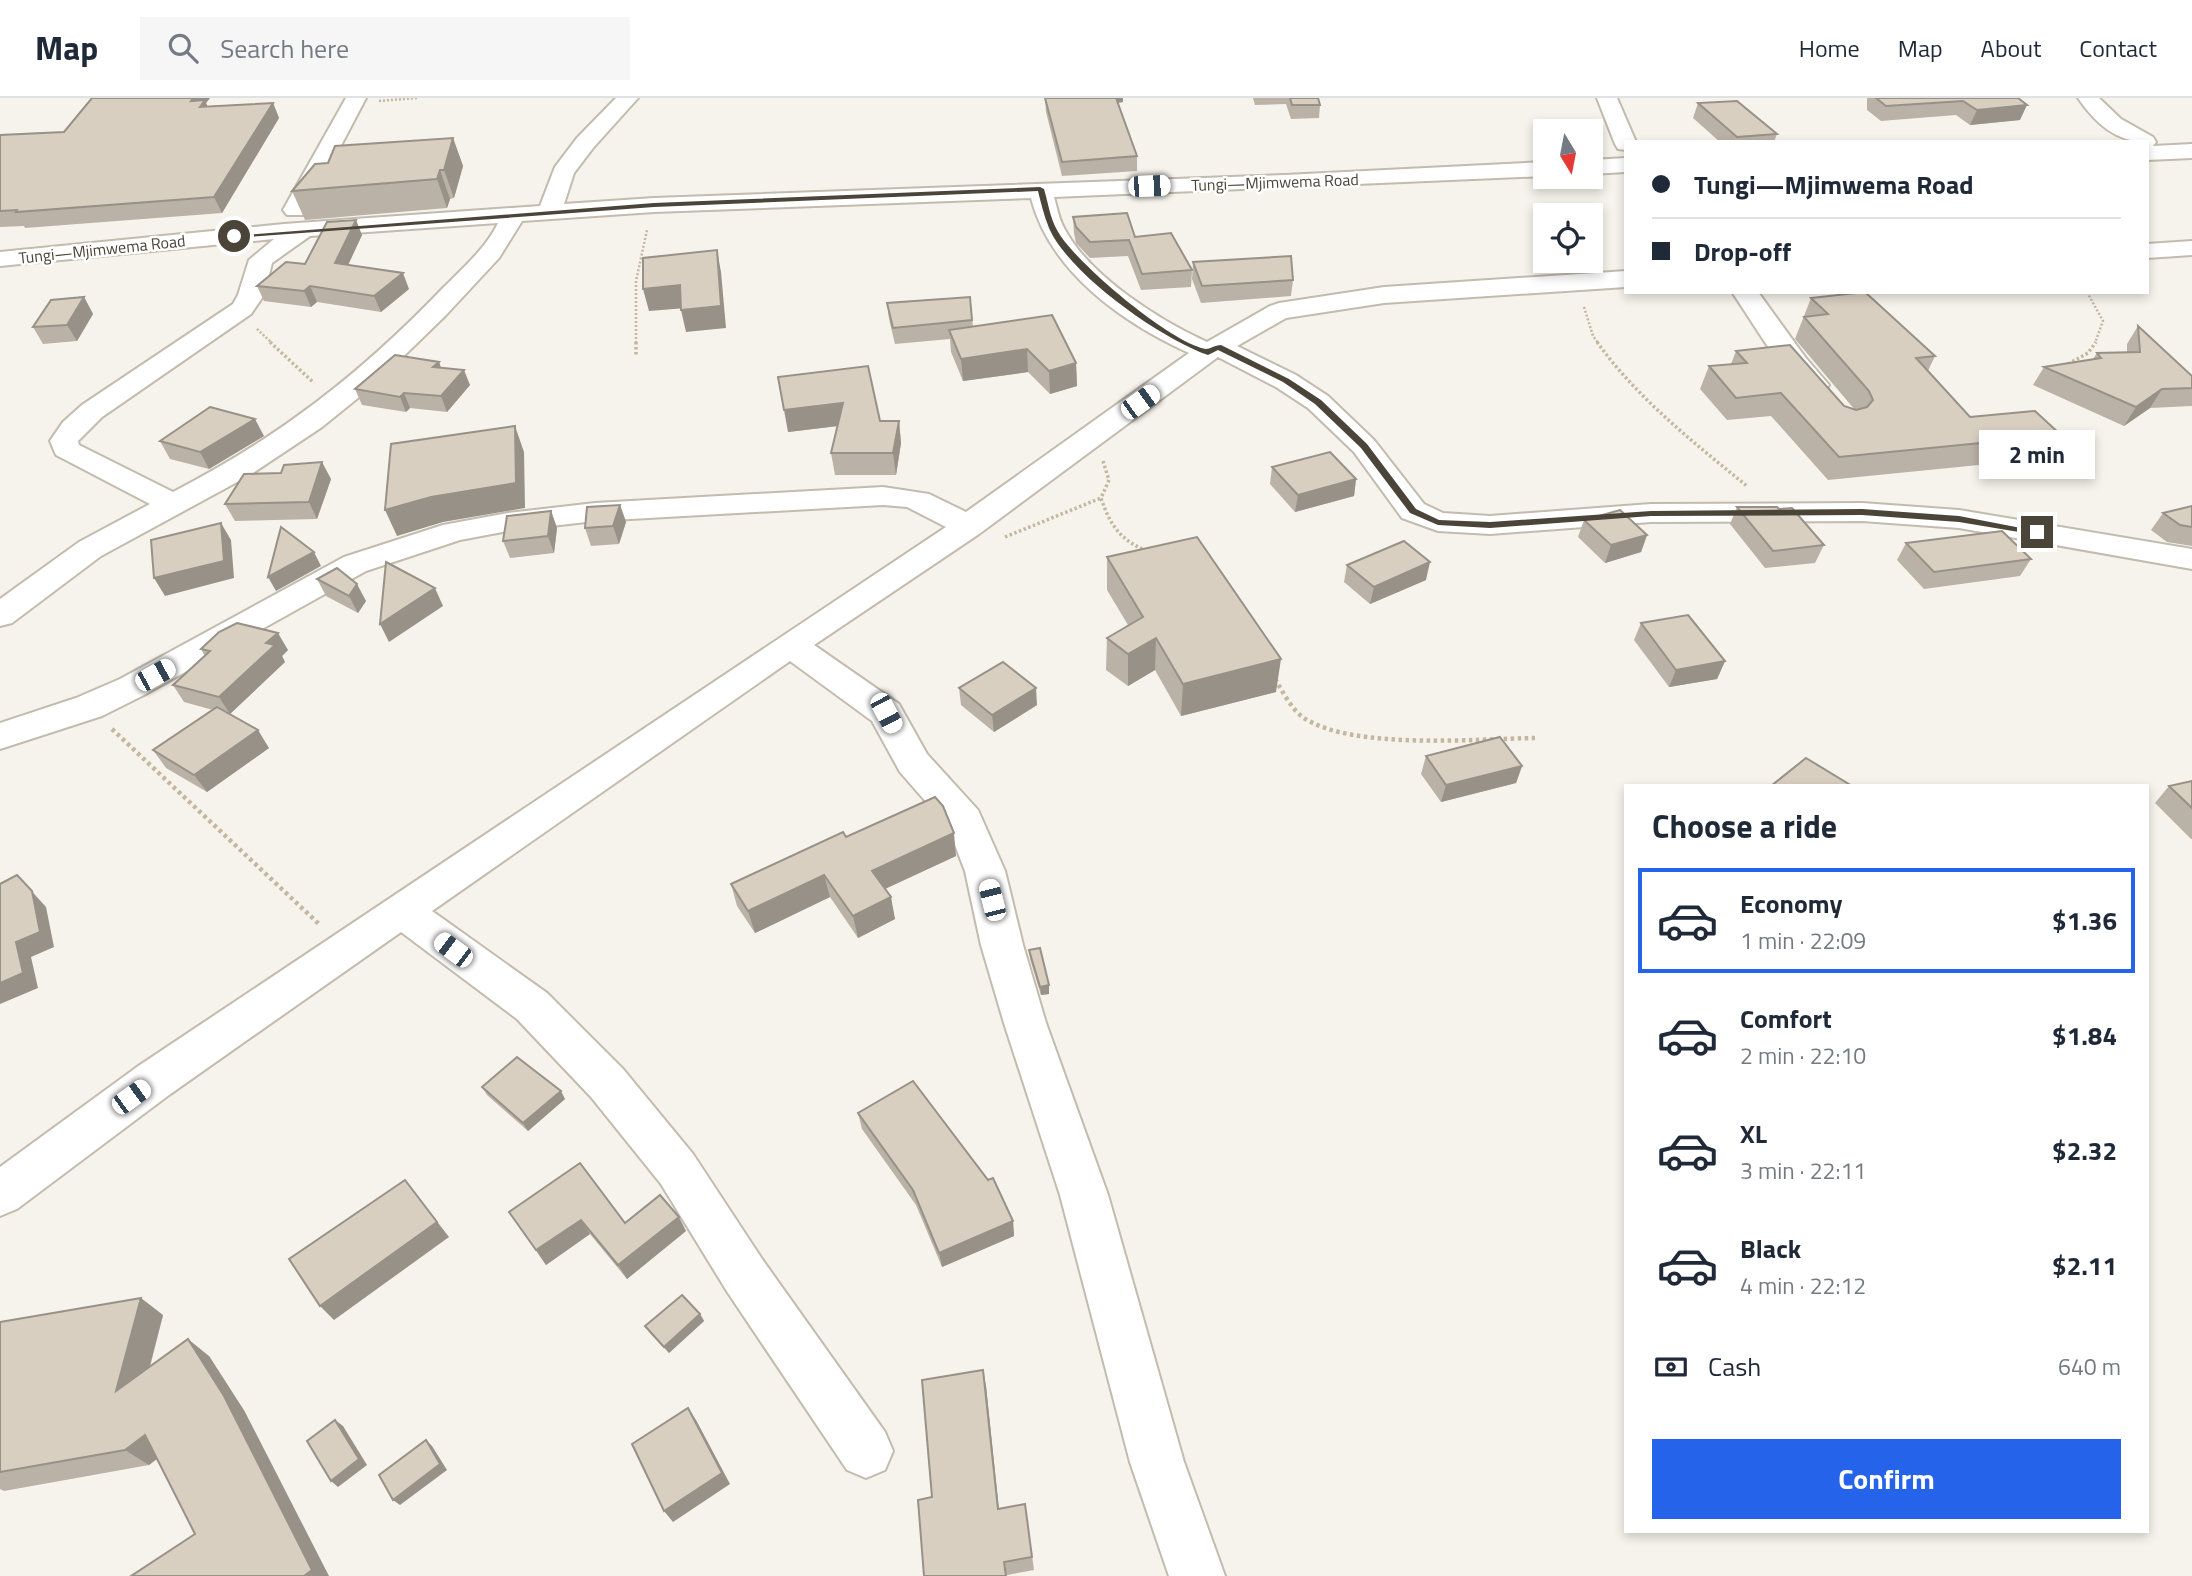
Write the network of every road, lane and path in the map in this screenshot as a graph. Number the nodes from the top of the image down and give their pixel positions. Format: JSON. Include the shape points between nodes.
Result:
{"nodes":[{"id":1,"x":417,"y":98,"type":"edge"},
{"id":2,"x":628,"y":98,"type":"edge"},
{"id":3,"x":1607,"y":98,"type":"edge"},
{"id":4,"x":2088,"y":98,"type":"edge"},
{"id":5,"x":355,"y":100,"type":"edge"},
{"id":6,"x":1624,"y":140,"type":"edge"},
{"id":7,"x":2138,"y":140,"type":"edge"},
{"id":8,"x":2151,"y":148,"type":"edge"},
{"id":9,"x":2192,"y":151,"type":"edge"},
{"id":10,"x":1624,"y":165,"type":"edge"},
{"id":11,"x":1603,"y":166,"type":"edge"},
{"id":12,"x":1533,"y":170,"type":"edge"},
{"id":13,"x":1040,"y":189,"type":"junction"},
{"id":14,"x":654,"y":205,"type":"junction"},
{"id":15,"x":549,"y":213,"type":"junction"},
{"id":16,"x":513,"y":215,"type":"junction"},
{"id":17,"x":294,"y":230,"type":"junction"},
{"id":18,"x":2192,"y":248,"type":"edge"},
{"id":19,"x":2149,"y":251,"type":"edge"},
{"id":20,"x":0,"y":259,"type":"edge"},
{"id":21,"x":1624,"y":279,"type":"edge"},
{"id":22,"x":1576,"y":282,"type":"junction"},
{"id":23,"x":1746,"y":294,"type":"edge"},
{"id":24,"x":2088,"y":294,"type":"edge"},
{"id":25,"x":242,"y":309,"type":"junction"},
{"id":26,"x":1213,"y":350,"type":"junction"},
{"id":27,"x":636,"y":357,"type":"dead end"},
{"id":28,"x":2060,"y":366,"type":"edge"},
{"id":29,"x":1828,"y":400,"type":"edge"},
{"id":30,"x":336,"y":403,"type":"junction"},
{"id":31,"x":1085,"y":443,"type":"junction"},
{"id":32,"x":174,"y":504,"type":"junction"},
{"id":33,"x":1781,"y":512,"type":"junction"},
{"id":34,"x":968,"y":527,"type":"junction"},
{"id":35,"x":1156,"y":554,"type":"edge"},
{"id":36,"x":2192,"y":559,"type":"edge"},
{"id":37,"x":0,"y":615,"type":"edge"},
{"id":38,"x":790,"y":645,"type":"junction"},
{"id":39,"x":1271,"y":674,"type":"edge"},
{"id":40,"x":89,"y":707,"type":"junction"},
{"id":41,"x":0,"y":736,"type":"edge"},
{"id":42,"x":1535,"y":738,"type":"dead end"},
{"id":43,"x":402,"y":911,"type":"junction"},
{"id":44,"x":345,"y":951,"type":"junction"},
{"id":45,"x":0,"y":1194,"type":"edge"},
{"id":46,"x":866,"y":1451,"type":"dead end"},
{"id":47,"x":1197,"y":1576,"type":"edge"}],
"edges":[{"from":1,"to":5,"type":"path"},
{"from":2,"to":15,"type":"street","via":[[563,172]]},
{"from":3,"to":6,"type":"street"},
{"from":4,"to":7,"type":"street","via":[[2098,112]]},
{"from":5,"to":17,"type":"street"},
{"from":8,"to":9,"type":"street"},
{"from":10,"to":11,"type":"street"},
{"from":12,"to":13,"type":"street","name":"Tungi—Mjimwema Road"},
{"from":13,"to":14,"type":"street","name":"Tungi—Mjimwema Road"},
{"from":13,"to":26,"type":"street","via":[[1052,229],[1069,253],[1108,290],[1184,342]]},
{"from":14,"to":15,"type":"street","name":"Tungi—Mjimwema Road"},
{"from":14,"to":27,"type":"path","via":[[636,281]]},
{"from":15,"to":16,"type":"street","name":"Tungi—Mjimwema Road"},
{"from":16,"to":17,"type":"street","name":"Tungi—Mjimwema Road"},
{"from":16,"to":30,"type":"street","via":[[500,242],[446,300]]},
{"from":17,"to":20,"type":"street","name":"Tungi—Mjimwema Road"},
{"from":17,"to":25,"type":"street","via":[[261,260]]},
{"from":18,"to":19,"type":"street"},
{"from":21,"to":22,"type":"street"},
{"from":22,"to":26,"type":"street","via":[[1327,301],[1279,311]]},
{"from":22,"to":33,"type":"path","via":[[1593,336],[1612,363],[1688,438]]},
{"from":23,"to":29,"type":"street"},
{"from":24,"to":28,"type":"path","via":[[2103,321],[2099,342],[2083,359]]},
{"from":25,"to":30,"type":"path","via":[[264,338]]},
{"from":25,"to":32,"type":"street","via":[[92,411],[64,441],[66,449]]},
{"from":26,"to":31,"type":"street"},
{"from":26,"to":33,"type":"street","via":[[1286,381],[1318,402],[1364,446],[1413,511],[1438,522],[1490,525],[1651,513]]},
{"from":30,"to":32,"type":"street","via":[[259,457]]},
{"from":31,"to":34,"type":"street"},
{"from":31,"to":35,"type":"path","via":[[1110,473],[1111,484],[1101,498],[1114,532]]},
{"from":32,"to":37,"type":"street","via":[[93,548]]},
{"from":33,"to":36,"type":"street","via":[[1959,519]]},
{"from":34,"to":38,"type":"street"},
{"from":34,"to":40,"type":"street","via":[[925,501],[893,496],[595,512],[454,532],[355,564]]},
{"from":38,"to":43,"type":"street"},
{"from":38,"to":47,"type":"street","via":[[886,713],[913,763],[965,820],[985,871],[1025,1023],[1084,1195],[1157,1462]]},
{"from":39,"to":42,"type":"path","via":[[1306,719],[1331,729],[1378,738]]},
{"from":40,"to":41,"type":"street"},
{"from":40,"to":44,"type":"path","via":[[272,876]]},
{"from":43,"to":44,"type":"street"},
{"from":43,"to":46,"type":"street","via":[[532,1006],[607,1083],[677,1168]]},
{"from":44,"to":45,"type":"street","via":[[153,1081]]}]}
